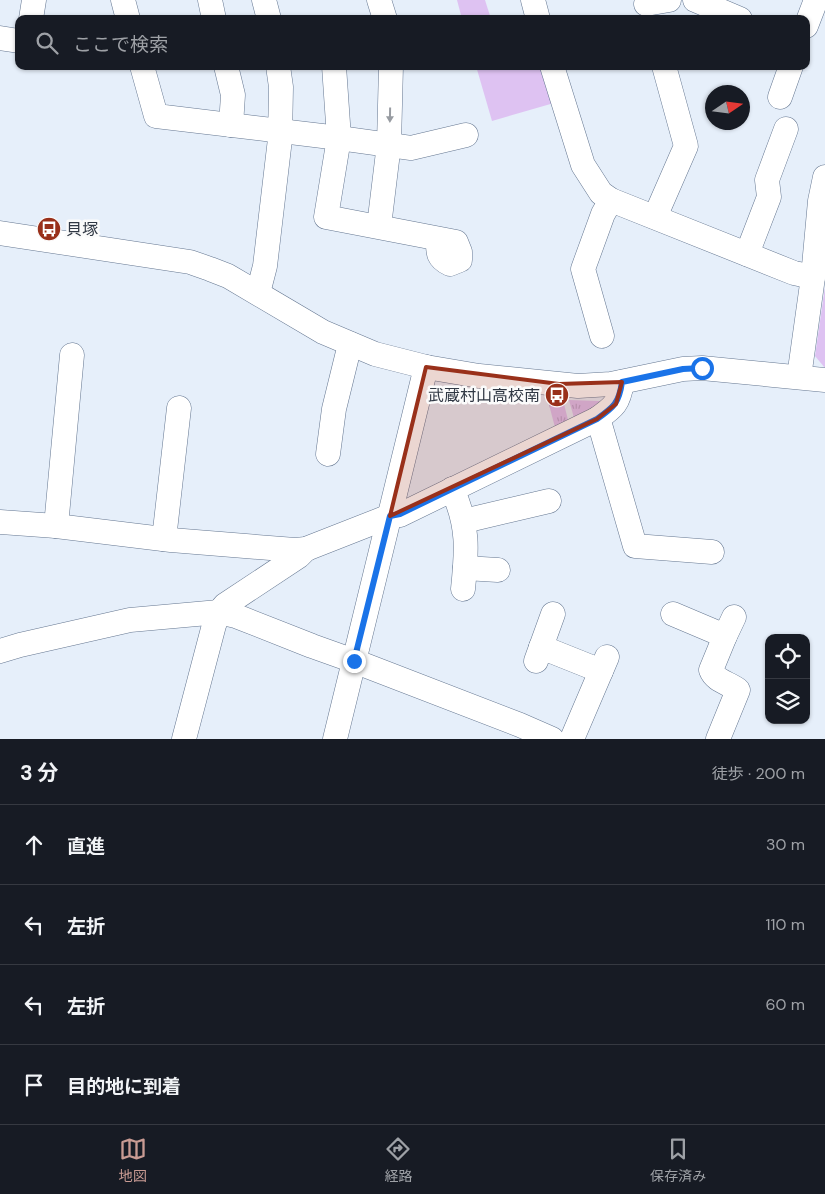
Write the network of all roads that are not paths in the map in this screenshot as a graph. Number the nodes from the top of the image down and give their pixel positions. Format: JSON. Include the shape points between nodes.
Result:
{"nodes":[{"id":1,"x":34,"y":0,"type":"edge"},
{"id":2,"x":123,"y":0,"type":"edge"},
{"id":3,"x":210,"y":0,"type":"edge"},
{"id":4,"x":264,"y":0,"type":"edge"},
{"id":5,"x":379,"y":0,"type":"edge"},
{"id":6,"x":533,"y":0,"type":"edge"},
{"id":7,"x":669,"y":0,"type":"edge"},
{"id":8,"x":695,"y":0,"type":"edge"},
{"id":9,"x":816,"y":0,"type":"edge"},
{"id":10,"x":647,"y":8,"type":"edge"},
{"id":11,"x":32,"y":15,"type":"edge"},
{"id":12,"x":127,"y":15,"type":"edge"},
{"id":13,"x":213,"y":15,"type":"edge"},
{"id":14,"x":268,"y":15,"type":"edge"},
{"id":15,"x":384,"y":15,"type":"edge"},
{"id":16,"x":537,"y":15,"type":"edge"},
{"id":17,"x":731,"y":15,"type":"edge"},
{"id":18,"x":810,"y":16,"type":"edge"},
{"id":19,"x":0,"y":38,"type":"edge"},
{"id":20,"x":15,"y":40,"type":"edge"},
{"id":21,"x":143,"y":70,"type":"edge"},
{"id":22,"x":227,"y":70,"type":"edge"},
{"id":23,"x":279,"y":70,"type":"edge"},
{"id":24,"x":334,"y":70,"type":"edge"},
{"id":25,"x":391,"y":70,"type":"edge"},
{"id":26,"x":553,"y":70,"type":"edge"},
{"id":27,"x":665,"y":70,"type":"edge"},
{"id":28,"x":790,"y":70,"type":"edge"},
{"id":29,"x":780,"y":97,"type":"dead end"},
{"id":30,"x":231,"y":125,"type":"junction"},
{"id":31,"x":786,"y":129,"type":"dead end"},
{"id":32,"x":280,"y":130,"type":"junction"},
{"id":33,"x":466,"y":134,"type":"dead end"},
{"id":34,"x":339,"y":138,"type":"junction"},
{"id":35,"x":389,"y":144,"type":"junction"},
{"id":36,"x":825,"y":177,"type":"edge"},
{"id":37,"x":611,"y":200,"type":"junction"},
{"id":38,"x":655,"y":217,"type":"junction"},
{"id":39,"x":379,"y":226,"type":"junction"},
{"id":40,"x":0,"y":233,"type":"edge"},
{"id":41,"x":438,"y":239,"type":"dead end"},
{"id":42,"x":747,"y":254,"type":"junction"},
{"id":43,"x":813,"y":277,"type":"junction"},
{"id":44,"x":258,"y":293,"type":"junction"},
{"id":45,"x":602,"y":336,"type":"dead end"},
{"id":46,"x":350,"y":344,"type":"junction"},
{"id":47,"x":72,"y":355,"type":"dead end"},
{"id":48,"x":426,"y":367,"type":"junction"},
{"id":49,"x":799,"y":377,"type":"junction"},
{"id":50,"x":825,"y":380,"type":"edge"},
{"id":51,"x":622,"y":382,"type":"junction"},
{"id":52,"x":179,"y":408,"type":"dead end"},
{"id":53,"x":597,"y":419,"type":"junction"},
{"id":54,"x":328,"y":454,"type":"dead end"},
{"id":55,"x":452,"y":489,"type":"junction"},
{"id":56,"x":549,"y":502,"type":"dead end"},
{"id":57,"x":390,"y":516,"type":"junction"},
{"id":58,"x":464,"y":521,"type":"junction"},
{"id":59,"x":0,"y":522,"type":"edge"},
{"id":60,"x":56,"y":526,"type":"junction"},
{"id":61,"x":164,"y":539,"type":"junction"},
{"id":62,"x":306,"y":549,"type":"junction"},
{"id":63,"x":712,"y":552,"type":"dead end"},
{"id":64,"x":498,"y":570,"type":"dead end"},
{"id":65,"x":219,"y":612,"type":"junction"},
{"id":66,"x":554,"y":614,"type":"dead end"},
{"id":67,"x":673,"y":614,"type":"dead end"},
{"id":68,"x":0,"y":651,"type":"edge"},
{"id":69,"x":354,"y":661,"type":"junction"},
{"id":70,"x":184,"y":739,"type":"edge"},
{"id":71,"x":335,"y":739,"type":"edge"},
{"id":72,"x":552,"y":739,"type":"edge"},
{"id":73,"x":572,"y":739,"type":"edge"},
{"id":74,"x":718,"y":739,"type":"edge"}],
"edges":[{"from":1,"to":11,"type":"street"},
{"from":2,"to":12,"type":"street"},
{"from":3,"to":13,"type":"street"},
{"from":4,"to":14,"type":"street"},
{"from":5,"to":15,"type":"street"},
{"from":6,"to":16,"type":"street"},
{"from":7,"to":10,"type":"street"},
{"from":8,"to":17,"type":"street"},
{"from":9,"to":18,"type":"street"},
{"from":19,"to":20,"type":"street"},
{"from":21,"to":30,"type":"street","via":[[156,116]]},
{"from":22,"to":30,"type":"street","via":[[233,95]]},
{"from":23,"to":32,"type":"street"},
{"from":24,"to":34,"type":"street"},
{"from":25,"to":35,"type":"street","one_way":true},
{"from":26,"to":37,"type":"street","via":[[583,166],[601,193]]},
{"from":27,"to":38,"type":"street","via":[[686,146]]},
{"from":28,"to":29,"type":"street"},
{"from":30,"to":32,"type":"street"},
{"from":31,"to":42,"type":"street","via":[[767,180],[769,197]]},
{"from":32,"to":34,"type":"street"},
{"from":32,"to":44,"type":"street"},
{"from":33,"to":35,"type":"street","via":[[411,148]]},
{"from":34,"to":35,"type":"street"},
{"from":34,"to":39,"type":"street","via":[[326,217]]},
{"from":35,"to":39,"type":"street"},
{"from":36,"to":43,"type":"street"},
{"from":37,"to":38,"type":"street"},
{"from":37,"to":45,"type":"street","via":[[582,269]]},
{"from":38,"to":42,"type":"street"},
{"from":39,"to":41,"type":"street"},
{"from":40,"to":44,"type":"street","via":[[190,262],[228,276]]},
{"from":42,"to":43,"type":"street"},
{"from":43,"to":49,"type":"street"},
{"from":44,"to":46,"type":"street","via":[[323,332]]},
{"from":46,"to":48,"type":"street"},
{"from":46,"to":54,"type":"street","via":[[334,409]]},
{"from":47,"to":60,"type":"street"},
{"from":48,"to":51,"type":"street","via":[[568,385]]},
{"from":48,"to":57,"type":"street"},
{"from":49,"to":50,"type":"street"},
{"from":49,"to":51,"type":"street","via":[[702,368]]},
{"from":51,"to":53,"type":"street","via":[[616,404]]},
{"from":52,"to":61,"type":"street"},
{"from":53,"to":55,"type":"street"},
{"from":53,"to":63,"type":"street","via":[[634,546]]},
{"from":55,"to":57,"type":"street"},
{"from":55,"to":58,"type":"street"},
{"from":56,"to":58,"type":"street"},
{"from":57,"to":62,"type":"street"},
{"from":57,"to":69,"type":"street"},
{"from":58,"to":64,"type":"street","via":[[464,579]]},
{"from":59,"to":60,"type":"street"},
{"from":60,"to":61,"type":"street"},
{"from":61,"to":62,"type":"street"},
{"from":62,"to":65,"type":"street"},
{"from":65,"to":68,"type":"street","via":[[130,620]]},
{"from":65,"to":69,"type":"street"},
{"from":65,"to":70,"type":"street"},
{"from":66,"to":73,"type":"street","via":[[538,655],[604,664]]},
{"from":67,"to":74,"type":"street","via":[[729,627],[711,670],[719,680],[738,690]]},
{"from":69,"to":71,"type":"street"},
{"from":69,"to":72,"type":"street"}]}
